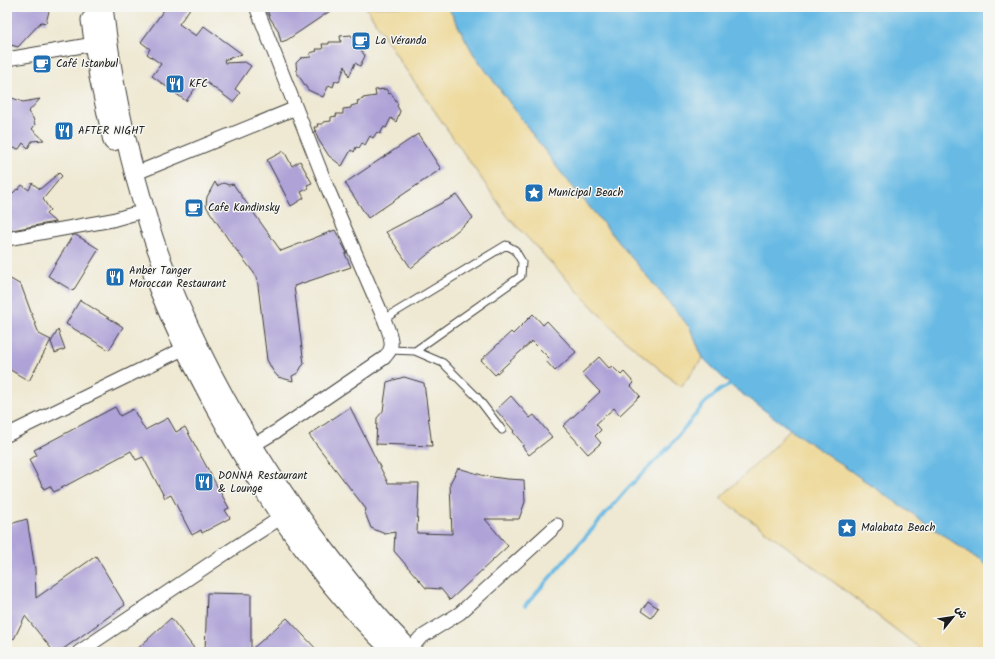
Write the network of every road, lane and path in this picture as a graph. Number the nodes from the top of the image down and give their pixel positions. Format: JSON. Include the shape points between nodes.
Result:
{"nodes":[{"id":1,"x":90,"y":7,"type":"edge"},
{"id":2,"x":103,"y":7,"type":"edge"},
{"id":3,"x":257,"y":9,"type":"dead end"},
{"id":4,"x":94,"y":44,"type":"junction"},
{"id":5,"x":7,"y":59,"type":"edge"},
{"id":6,"x":296,"y":108,"type":"junction"},
{"id":7,"x":134,"y":174,"type":"junction"},
{"id":8,"x":133,"y":214,"type":"junction"},
{"id":9,"x":7,"y":239,"type":"edge"},
{"id":10,"x":384,"y":319,"type":"junction"},
{"id":11,"x":185,"y":348,"type":"junction"},
{"id":12,"x":390,"y":350,"type":"junction"},
{"id":13,"x":415,"y":351,"type":"junction"},
{"id":14,"x":502,"y":430,"type":"dead end"},
{"id":15,"x":7,"y":435,"type":"edge"},
{"id":16,"x":252,"y":446,"type":"junction"},
{"id":17,"x":282,"y":517,"type":"junction"},
{"id":18,"x":557,"y":525,"type":"dead end"},
{"id":19,"x":405,"y":651,"type":"edge"},
{"id":20,"x":79,"y":652,"type":"edge"}],
"edges":[{"from":1,"to":4,"type":"main road"},
{"from":2,"to":7,"type":"main road","via":[[120,113]]},
{"from":3,"to":6,"type":"street"},
{"from":4,"to":5,"type":"street"},
{"from":4,"to":8,"type":"main road","via":[[106,115]]},
{"from":6,"to":7,"type":"street"},
{"from":6,"to":10,"type":"street"},
{"from":7,"to":16,"type":"main road","via":[[155,244],[171,286],[197,343]]},
{"from":8,"to":9,"type":"street"},
{"from":8,"to":11,"type":"main road","via":[[165,306]]},
{"from":10,"to":12,"type":"street","via":[[389,333]]},
{"from":10,"to":13,"type":"lane","via":[[506,245],[515,250],[522,262],[521,276]]},
{"from":11,"to":15,"type":"street"},
{"from":11,"to":17,"type":"main road","via":[[241,454]]},
{"from":12,"to":13,"type":"lane"},
{"from":12,"to":16,"type":"street","via":[[384,358]]},
{"from":13,"to":14,"type":"lane","via":[[443,363],[477,397]]},
{"from":16,"to":19,"type":"main road","via":[[329,556]]},
{"from":17,"to":19,"type":"main road","via":[[353,611]]},
{"from":17,"to":20,"type":"street"},
{"from":18,"to":19,"type":"street","via":[[460,612]]}]}
